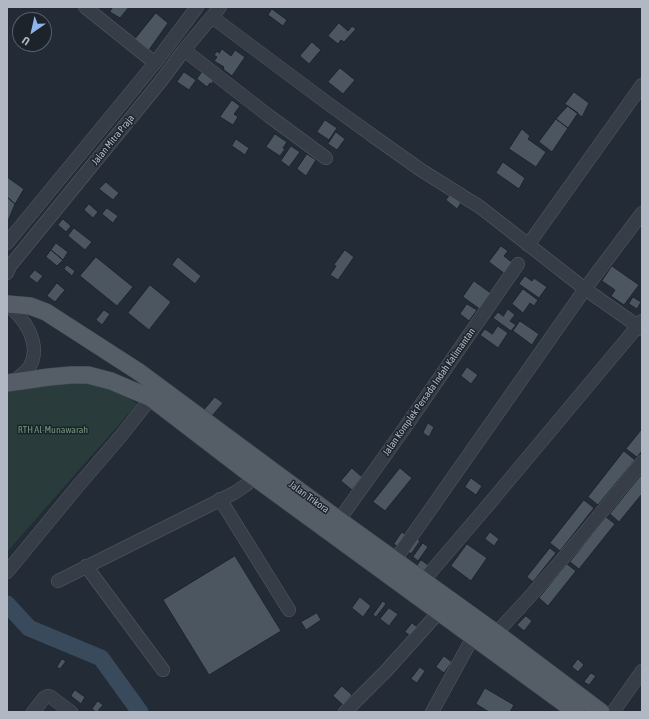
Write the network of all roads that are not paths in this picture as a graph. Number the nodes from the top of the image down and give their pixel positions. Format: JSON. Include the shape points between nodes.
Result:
{"nodes":[{"id":1,"x":85,"y":7,"type":"edge"},
{"id":2,"x":197,"y":7,"type":"edge"},
{"id":3,"x":216,"y":12,"type":"edge"},
{"id":4,"x":184,"y":50,"type":"junction"},
{"id":5,"x":155,"y":63,"type":"junction"},
{"id":6,"x":642,"y":85,"type":"edge"},
{"id":7,"x":326,"y":158,"type":"dead end"},
{"id":8,"x":642,"y":213,"type":"edge"},
{"id":9,"x":7,"y":243,"type":"edge"},
{"id":10,"x":528,"y":245,"type":"junction"},
{"id":11,"x":518,"y":264,"type":"dead end"},
{"id":12,"x":7,"y":273,"type":"edge"},
{"id":13,"x":585,"y":289,"type":"junction"},
{"id":14,"x":7,"y":304,"type":"edge"},
{"id":15,"x":641,"y":325,"type":"edge"},
{"id":16,"x":9,"y":383,"type":"edge"},
{"id":17,"x":151,"y":398,"type":"junction"},
{"id":18,"x":642,"y":462,"type":"edge"},
{"id":19,"x":259,"y":471,"type":"junction"},
{"id":20,"x":220,"y":499,"type":"junction"},
{"id":21,"x":339,"y":520,"type":"junction"},
{"id":22,"x":395,"y":560,"type":"junction"},
{"id":23,"x":86,"y":566,"type":"junction"},
{"id":24,"x":7,"y":572,"type":"edge"},
{"id":25,"x":58,"y":581,"type":"dead end"},
{"id":26,"x":423,"y":581,"type":"junction"},
{"id":27,"x":289,"y":610,"type":"dead end"},
{"id":28,"x":439,"y":612,"type":"junction"},
{"id":29,"x":496,"y":633,"type":"junction"},
{"id":30,"x":473,"y":637,"type":"junction"},
{"id":31,"x":164,"y":670,"type":"dead end"},
{"id":32,"x":642,"y":671,"type":"edge"},
{"id":33,"x":573,"y":703,"type":"edge"},
{"id":34,"x":33,"y":712,"type":"edge"},
{"id":35,"x":71,"y":712,"type":"edge"},
{"id":36,"x":345,"y":712,"type":"edge"},
{"id":37,"x":432,"y":712,"type":"edge"},
{"id":38,"x":601,"y":712,"type":"edge"},
{"id":39,"x":612,"y":712,"type":"edge"}],
"edges":[{"from":1,"to":5,"type":"street"},
{"from":2,"to":5,"type":"street","name":"Jalan Mitra Praja"},
{"from":3,"to":4,"type":"street","name":"Jalan Mitra Praja"},
{"from":3,"to":10,"type":"street","via":[[330,105],[421,170],[480,207]]},
{"from":4,"to":7,"type":"street"},
{"from":4,"to":12,"type":"street","name":"Jalan Mitra Praja","via":[[10,266]]},
{"from":5,"to":9,"type":"street","name":"Jalan Mitra Praja"},
{"from":6,"to":10,"type":"street"},
{"from":8,"to":13,"type":"street"},
{"from":10,"to":13,"type":"street"},
{"from":11,"to":21,"type":"street","name":"Jalan Komplek Persada Indah Kalimantan"},
{"from":13,"to":15,"type":"street"},
{"from":13,"to":22,"type":"street"},
{"from":14,"to":16,"type":"street","via":[[28,328],[34,349],[29,367]]},
{"from":14,"to":19,"type":"main road","name":"Jalan Trikora","via":[[30,306],[46,312],[138,372]]},
{"from":15,"to":26,"type":"street"},
{"from":16,"to":17,"type":"main road","name":"Jalan Trikora","via":[[48,377],[88,376],[111,381]]},
{"from":17,"to":19,"type":"main road","name":"Jalan Trikora"},
{"from":17,"to":24,"type":"street"},
{"from":18,"to":29,"type":"street","via":[[524,604]]},
{"from":19,"to":20,"type":"street","via":[[246,485]]},
{"from":19,"to":21,"type":"main road","name":"Jalan Trikora"},
{"from":19,"to":28,"type":"main road","name":"Jalan Trikora"},
{"from":20,"to":23,"type":"street"},
{"from":20,"to":27,"type":"street"},
{"from":21,"to":22,"type":"main road","name":"Jalan Trikora"},
{"from":22,"to":26,"type":"main road","name":"Jalan Trikora"},
{"from":23,"to":25,"type":"street"},
{"from":23,"to":31,"type":"street"},
{"from":26,"to":29,"type":"main road","name":"Jalan Trikora"},
{"from":28,"to":30,"type":"main road","name":"Jalan Trikora"},
{"from":28,"to":36,"type":"street"},
{"from":29,"to":33,"type":"main road","name":"Jalan Trikora"},
{"from":30,"to":33,"type":"main road","name":"Jalan Trikora"},
{"from":30,"to":37,"type":"street"},
{"from":32,"to":39,"type":"street"},
{"from":33,"to":38,"type":"main road","name":"Jalan Trikora"},
{"from":34,"to":35,"type":"street","via":[[48,696]]}]}
